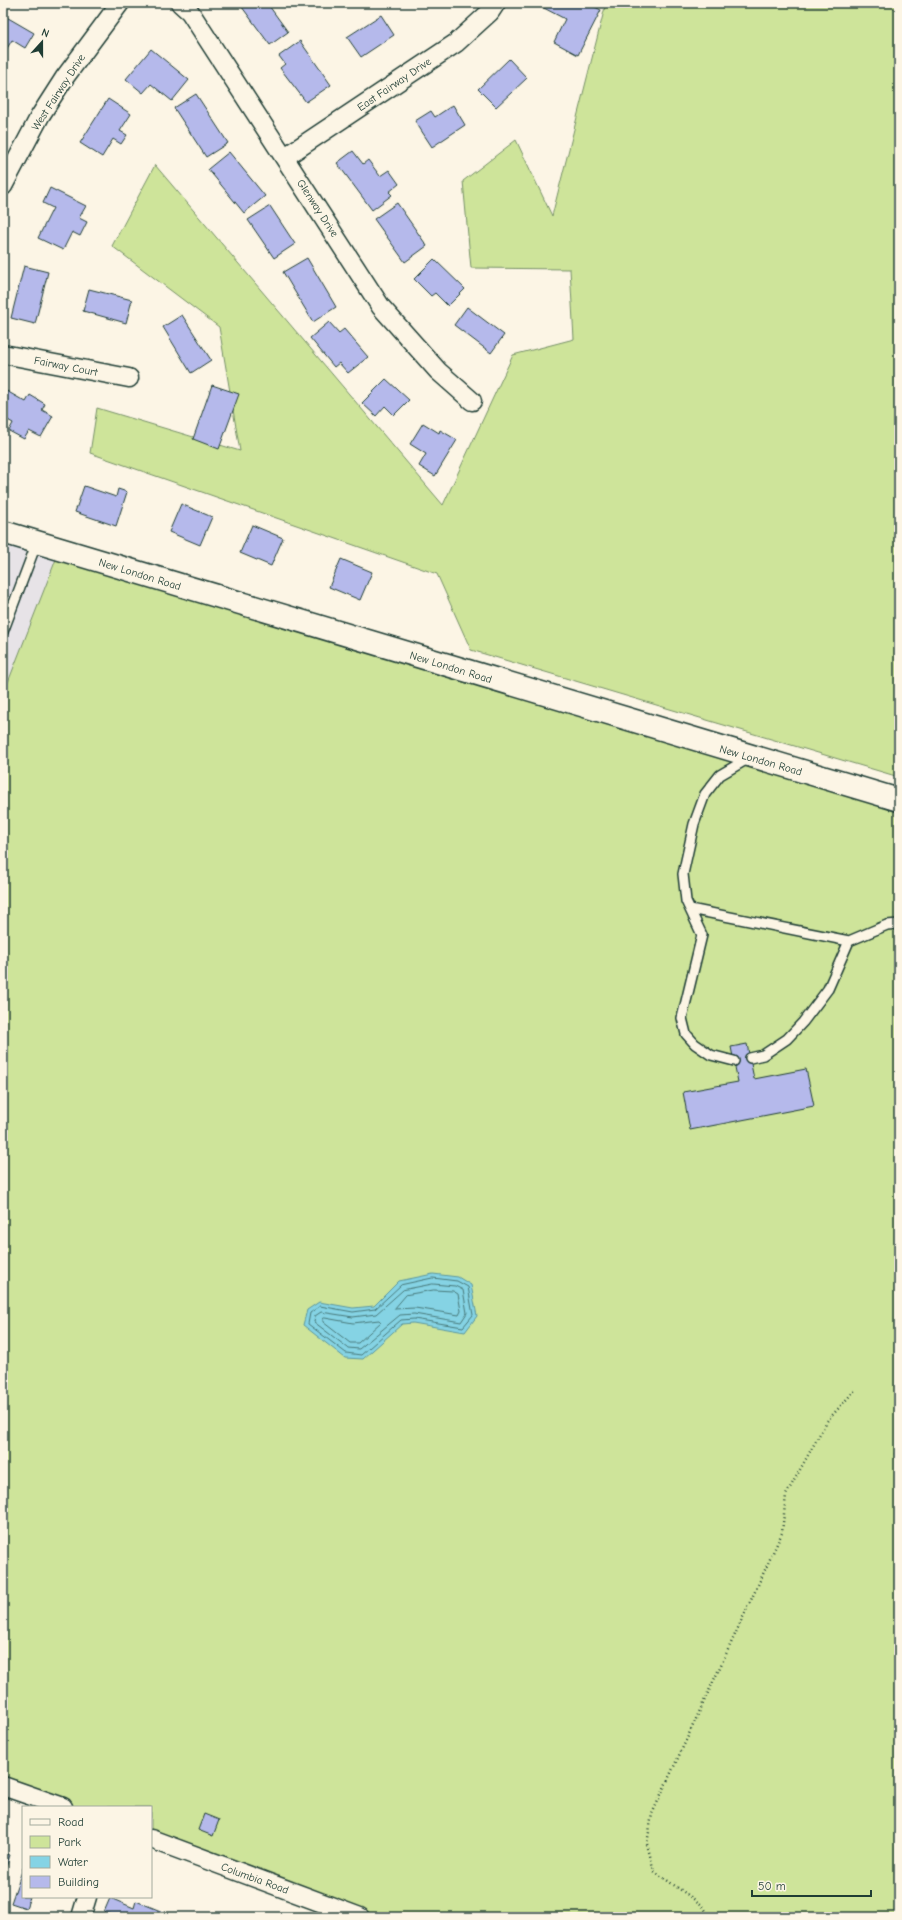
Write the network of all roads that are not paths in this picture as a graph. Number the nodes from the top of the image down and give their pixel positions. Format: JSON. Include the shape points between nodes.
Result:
{"nodes":[{"id":1,"x":120,"y":3,"type":"edge"},
{"id":2,"x":180,"y":3,"type":"edge"},
{"id":3,"x":496,"y":3,"type":"edge"},
{"id":4,"x":285,"y":157,"type":"junction"},
{"id":5,"x":3,"y":186,"type":"edge"},
{"id":6,"x":3,"y":354,"type":"edge"},
{"id":7,"x":130,"y":378,"type":"dead end"},
{"id":8,"x":472,"y":401,"type":"dead end"},
{"id":9,"x":3,"y":532,"type":"edge"},
{"id":10,"x":37,"y":542,"type":"junction"},
{"id":11,"x":3,"y":632,"type":"edge"},
{"id":12,"x":750,"y":757,"type":"junction"},
{"id":13,"x":899,"y":800,"type":"edge"},
{"id":14,"x":690,"y":909,"type":"junction"},
{"id":15,"x":899,"y":924,"type":"edge"},
{"id":16,"x":849,"y":941,"type":"junction"},
{"id":17,"x":750,"y":1058,"type":"dead end"},
{"id":18,"x":734,"y":1061,"type":"dead end"},
{"id":19,"x":3,"y":1786,"type":"edge"},
{"id":20,"x":60,"y":1806,"type":"edge"},
{"id":21,"x":152,"y":1839,"type":"edge"},
{"id":22,"x":87,"y":1898,"type":"edge"},
{"id":23,"x":81,"y":1917,"type":"edge"},
{"id":24,"x":360,"y":1917,"type":"edge"}],
"edges":[{"from":1,"to":5,"type":"street","name":"West Fairway Drive","via":[[65,77],[40,116]]},
{"from":2,"to":4,"type":"street","name":"Glenway Drive","via":[[190,12]]},
{"from":3,"to":4,"type":"street","name":"East Fairway Drive","via":[[490,12],[456,43]]},
{"from":4,"to":8,"type":"street","name":"Glenway Drive","via":[[381,307],[438,371]]},
{"from":6,"to":7,"type":"street","name":"Fairway Court"},
{"from":9,"to":10,"type":"street","name":"New London Road"},
{"from":10,"to":11,"type":"lane"},
{"from":10,"to":12,"type":"street","name":"New London Road"},
{"from":12,"to":13,"type":"street","name":"New London Road"},
{"from":12,"to":14,"type":"lane","via":[[720,775],[705,794],[694,824],[683,874],[686,901]]},
{"from":14,"to":16,"type":"lane"},
{"from":14,"to":18,"type":"lane","via":[[702,935],[682,1018],[686,1034],[711,1055]]},
{"from":15,"to":16,"type":"lane","via":[[887,925]]},
{"from":16,"to":17,"type":"lane","via":[[828,990],[803,1022],[787,1039],[763,1055]]},
{"from":19,"to":20,"type":"street"},
{"from":21,"to":24,"type":"street","name":"Columbia Road"},
{"from":22,"to":23,"type":"street"}]}
